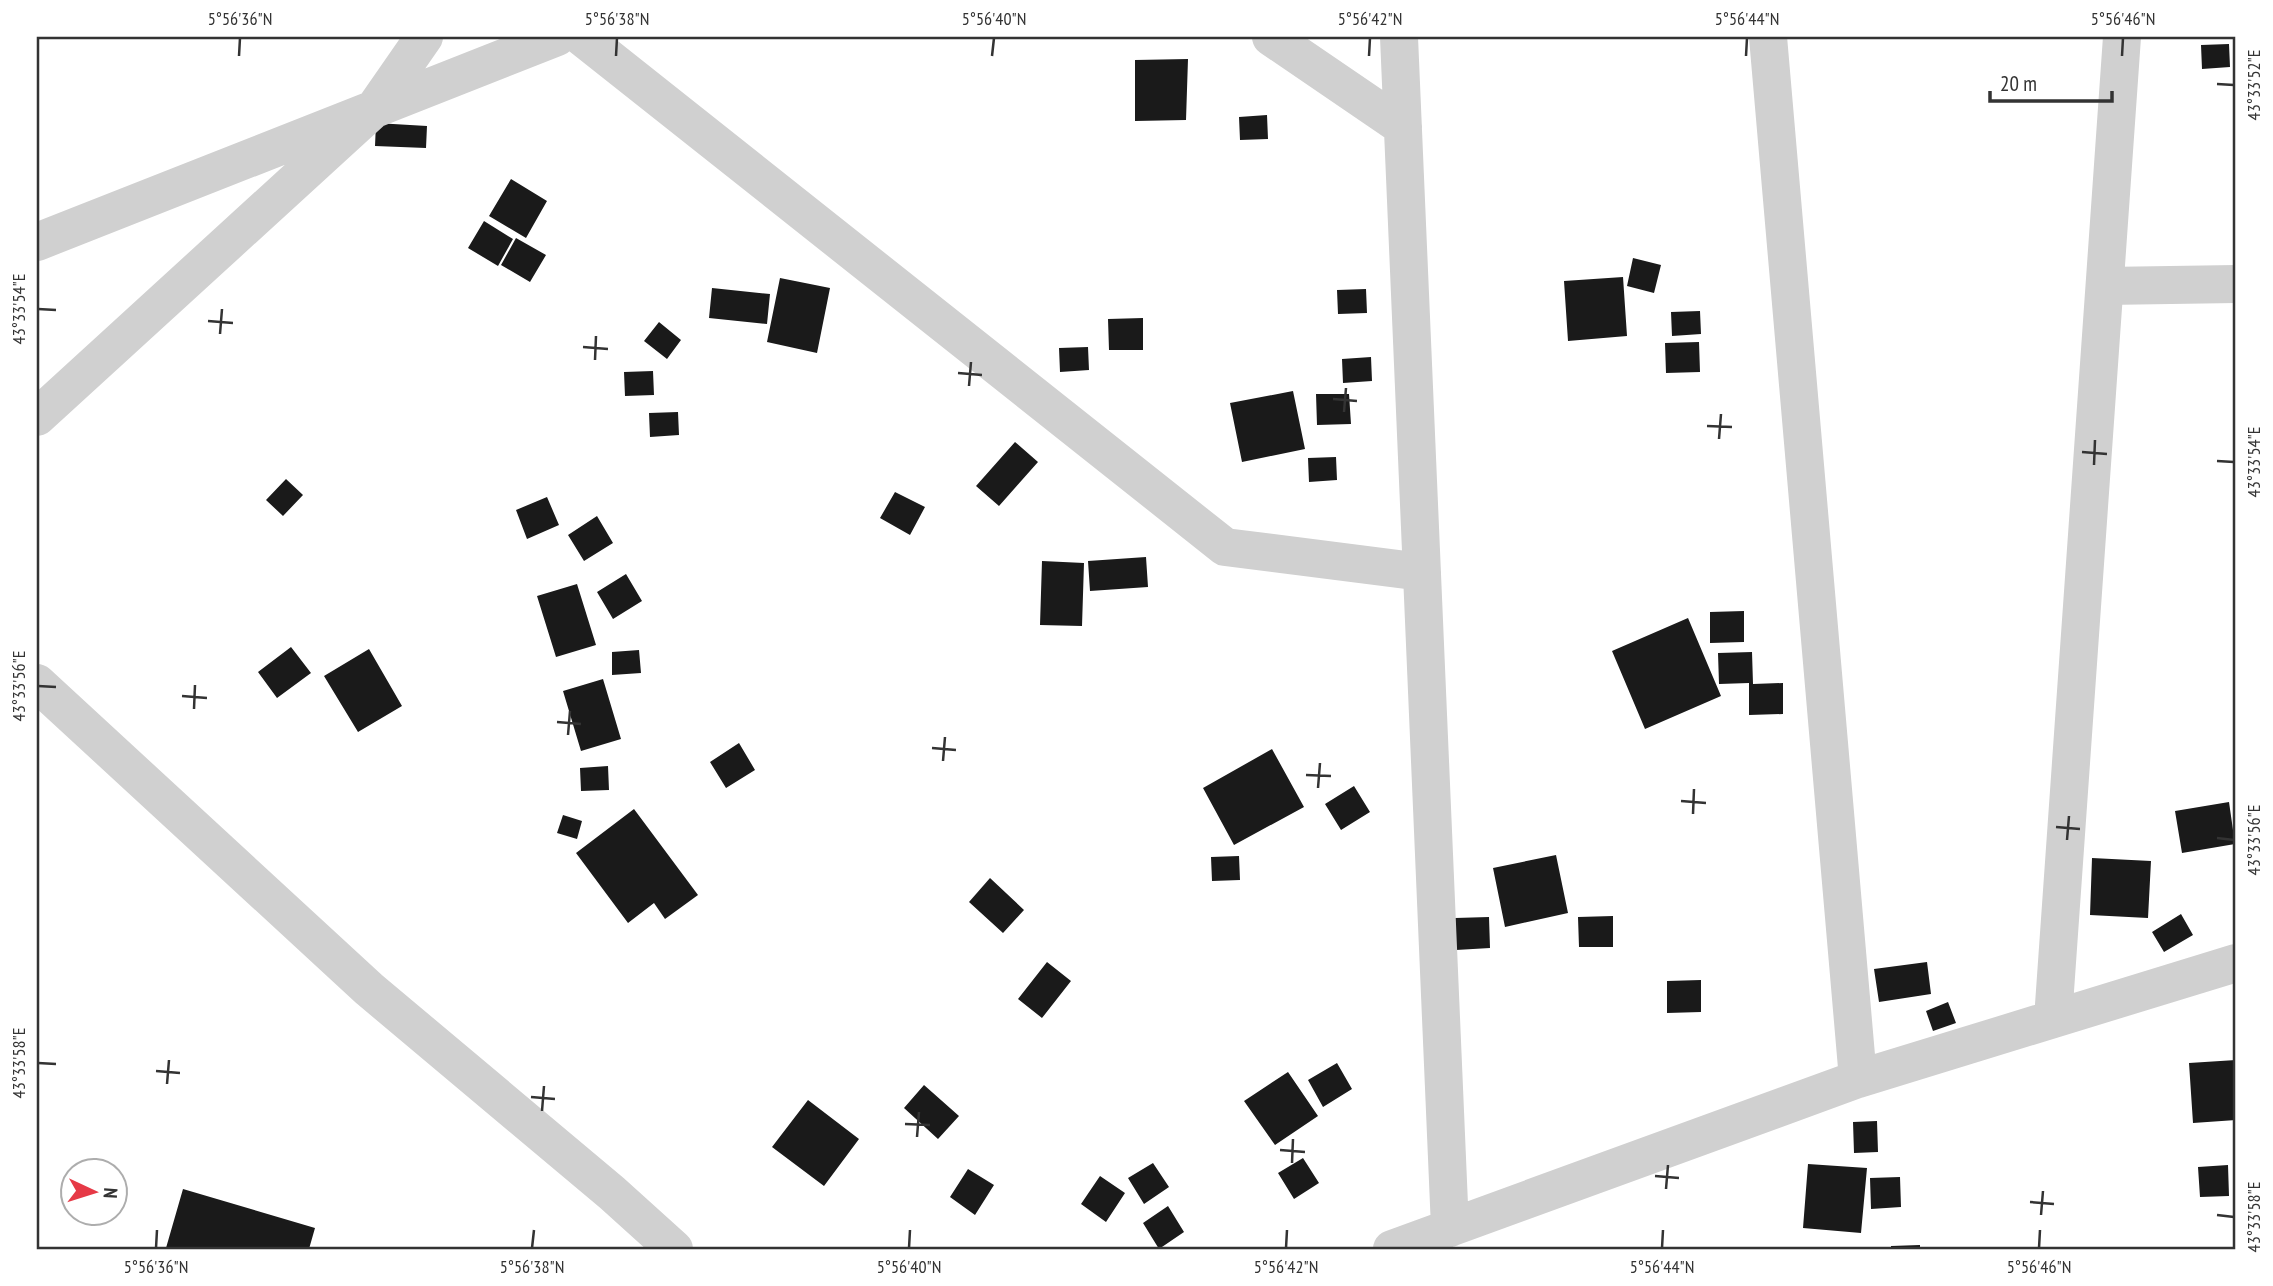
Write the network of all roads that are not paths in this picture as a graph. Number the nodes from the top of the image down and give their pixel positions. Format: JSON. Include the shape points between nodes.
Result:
{"nodes":[{"id":1,"x":424,"y":37,"type":"edge"},
{"id":2,"x":557,"y":37,"type":"edge"},
{"id":3,"x":582,"y":37,"type":"edge"},
{"id":4,"x":1271,"y":37,"type":"edge"},
{"id":5,"x":1399,"y":37,"type":"edge"},
{"id":6,"x":1768,"y":37,"type":"edge"},
{"id":7,"x":2122,"y":37,"type":"edge"},
{"id":8,"x":374,"y":109,"type":"junction"},
{"id":9,"x":1403,"y":127,"type":"junction"},
{"id":10,"x":37,"y":242,"type":"edge"},
{"id":11,"x":2236,"y":284,"type":"edge"},
{"id":12,"x":2105,"y":286,"type":"junction"},
{"id":13,"x":37,"y":417,"type":"edge"},
{"id":14,"x":1422,"y":572,"type":"junction"},
{"id":15,"x":37,"y":683,"type":"edge"},
{"id":16,"x":2236,"y":963,"type":"edge"},
{"id":17,"x":2053,"y":1019,"type":"junction"},
{"id":18,"x":1858,"y":1079,"type":"junction"},
{"id":19,"x":1450,"y":1228,"type":"junction"},
{"id":20,"x":674,"y":1249,"type":"edge"},
{"id":21,"x":1392,"y":1249,"type":"edge"}],
"edges":[{"from":1,"to":8,"type":"street"},
{"from":2,"to":8,"type":"street"},
{"from":3,"to":14,"type":"street","via":[[1225,547]]},
{"from":4,"to":9,"type":"street"},
{"from":5,"to":9,"type":"street"},
{"from":6,"to":18,"type":"street"},
{"from":7,"to":12,"type":"street"},
{"from":8,"to":10,"type":"street"},
{"from":8,"to":13,"type":"street"},
{"from":9,"to":14,"type":"street"},
{"from":11,"to":12,"type":"street"},
{"from":12,"to":17,"type":"street"},
{"from":14,"to":19,"type":"street"},
{"from":15,"to":20,"type":"street","via":[[369,989]]},
{"from":16,"to":17,"type":"street"},
{"from":17,"to":18,"type":"street"},
{"from":18,"to":19,"type":"street"},
{"from":19,"to":21,"type":"street"}]}
